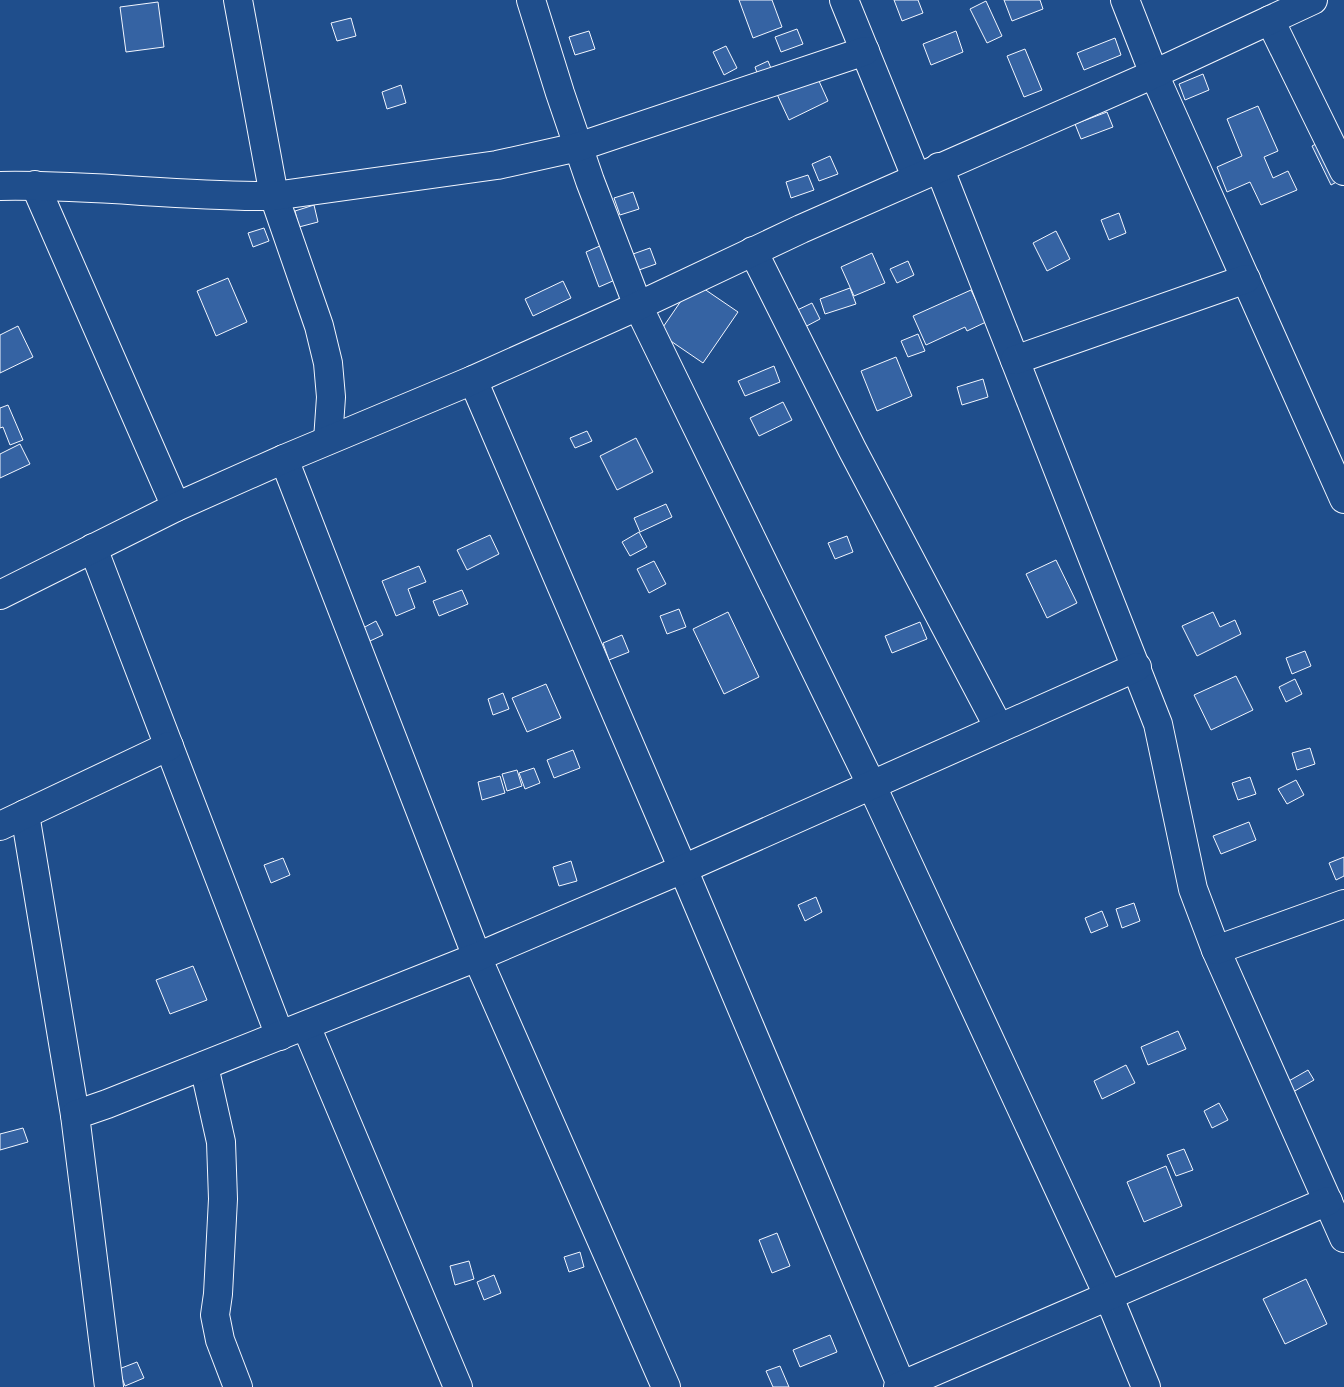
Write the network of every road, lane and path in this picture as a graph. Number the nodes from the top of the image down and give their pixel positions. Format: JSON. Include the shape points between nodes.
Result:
{"nodes":[{"id":1,"x":238,"y":0,"type":"edge"},
{"id":2,"x":531,"y":0,"type":"edge"},
{"id":3,"x":844,"y":0,"type":"edge"},
{"id":4,"x":1125,"y":0,"type":"edge"},
{"id":5,"x":1313,"y":0,"type":"edge"},
{"id":6,"x":1270,"y":20,"type":"junction"},
{"id":7,"x":865,"y":51,"type":"junction"},
{"id":8,"x":1154,"y":74,"type":"junction"},
{"id":9,"x":578,"y":147,"type":"junction"},
{"id":10,"x":1344,"y":171,"type":"edge"},
{"id":11,"x":928,"y":172,"type":"junction"},
{"id":12,"x":36,"y":185,"type":"junction"},
{"id":13,"x":0,"y":186,"type":"edge"},
{"id":14,"x":274,"y":196,"type":"junction"},
{"id":15,"x":753,"y":251,"type":"junction"},
{"id":16,"x":1246,"y":278,"type":"junction"},
{"id":17,"x":638,"y":306,"type":"junction"},
{"id":18,"x":1015,"y":360,"type":"junction"},
{"id":19,"x":473,"y":380,"type":"junction"},
{"id":20,"x":328,"y":440,"type":"junction"},
{"id":21,"x":284,"y":458,"type":"junction"},
{"id":22,"x":1344,"y":499,"type":"edge"},
{"id":23,"x":176,"y":507,"type":"junction"},
{"id":24,"x":94,"y":548,"type":"junction"},
{"id":25,"x":0,"y":595,"type":"edge"},
{"id":26,"x":1137,"y":666,"type":"junction"},
{"id":27,"x":999,"y":728,"type":"junction"},
{"id":28,"x":169,"y":746,"type":"junction"},
{"id":29,"x":872,"y":786,"type":"junction"},
{"id":30,"x":25,"y":814,"type":"junction"},
{"id":31,"x":0,"y":826,"type":"edge"},
{"id":32,"x":684,"y":869,"type":"junction"},
{"id":33,"x":1344,"y":904,"type":"edge"},
{"id":34,"x":1216,"y":950,"type":"junction"},
{"id":35,"x":477,"y":957,"type":"junction"},
{"id":36,"x":306,"y":1026,"type":"junction"},
{"id":37,"x":280,"y":1036,"type":"junction"},
{"id":38,"x":204,"y":1066,"type":"junction"},
{"id":39,"x":75,"y":1115,"type":"junction"},
{"id":40,"x":1328,"y":1201,"type":"junction"},
{"id":41,"x":1344,"y":1238,"type":"edge"},
{"id":42,"x":1108,"y":1295,"type":"junction"},
{"id":43,"x":109,"y":1387,"type":"edge"},
{"id":44,"x":238,"y":1387,"type":"edge"},
{"id":45,"x":458,"y":1387,"type":"edge"},
{"id":46,"x":666,"y":1387,"type":"edge"},
{"id":47,"x":901,"y":1387,"type":"edge"},
{"id":48,"x":1146,"y":1387,"type":"edge"}],
"edges":[{"from":1,"to":14,"type":"street"},
{"from":2,"to":9,"type":"street"},
{"from":3,"to":7,"type":"street"},
{"from":4,"to":8,"type":"street"},
{"from":5,"to":6,"type":"street"},
{"from":6,"to":8,"type":"street"},
{"from":6,"to":10,"type":"street"},
{"from":7,"to":9,"type":"street"},
{"from":7,"to":11,"type":"street"},
{"from":8,"to":11,"type":"street"},
{"from":8,"to":16,"type":"street"},
{"from":9,"to":14,"type":"street","via":[[497,165]]},
{"from":9,"to":17,"type":"street"},
{"from":11,"to":15,"type":"street"},
{"from":11,"to":18,"type":"street"},
{"from":12,"to":13,"type":"street"},
{"from":12,"to":14,"type":"street"},
{"from":12,"to":23,"type":"street"},
{"from":14,"to":20,"type":"street","via":[[319,326],[328,363],[331,397]]},
{"from":15,"to":17,"type":"street"},
{"from":15,"to":27,"type":"street","via":[[852,449]]},
{"from":16,"to":18,"type":"street"},
{"from":16,"to":22,"type":"street"},
{"from":17,"to":19,"type":"street"},
{"from":17,"to":29,"type":"street"},
{"from":18,"to":26,"type":"street"},
{"from":19,"to":20,"type":"street"},
{"from":19,"to":32,"type":"street"},
{"from":20,"to":21,"type":"street"},
{"from":21,"to":23,"type":"street"},
{"from":21,"to":35,"type":"street"},
{"from":23,"to":24,"type":"street"},
{"from":24,"to":25,"type":"street"},
{"from":24,"to":28,"type":"street"},
{"from":26,"to":27,"type":"street"},
{"from":26,"to":34,"type":"street","via":[[1158,724],[1193,889]]},
{"from":27,"to":29,"type":"street"},
{"from":28,"to":30,"type":"street"},
{"from":28,"to":37,"type":"street"},
{"from":29,"to":32,"type":"street"},
{"from":29,"to":42,"type":"street"},
{"from":30,"to":31,"type":"street"},
{"from":30,"to":39,"type":"street"},
{"from":32,"to":35,"type":"street"},
{"from":32,"to":47,"type":"street"},
{"from":33,"to":34,"type":"street"},
{"from":34,"to":40,"type":"street"},
{"from":35,"to":36,"type":"street"},
{"from":35,"to":46,"type":"street"},
{"from":36,"to":37,"type":"street"},
{"from":36,"to":45,"type":"street"},
{"from":37,"to":38,"type":"street"},
{"from":38,"to":39,"type":"street"},
{"from":38,"to":44,"type":"street","via":[[222,1142],[216,1315],[220,1340]]},
{"from":39,"to":43,"type":"street"},
{"from":40,"to":41,"type":"street"},
{"from":40,"to":42,"type":"street"},
{"from":42,"to":47,"type":"street"},
{"from":42,"to":48,"type":"street"}]}
